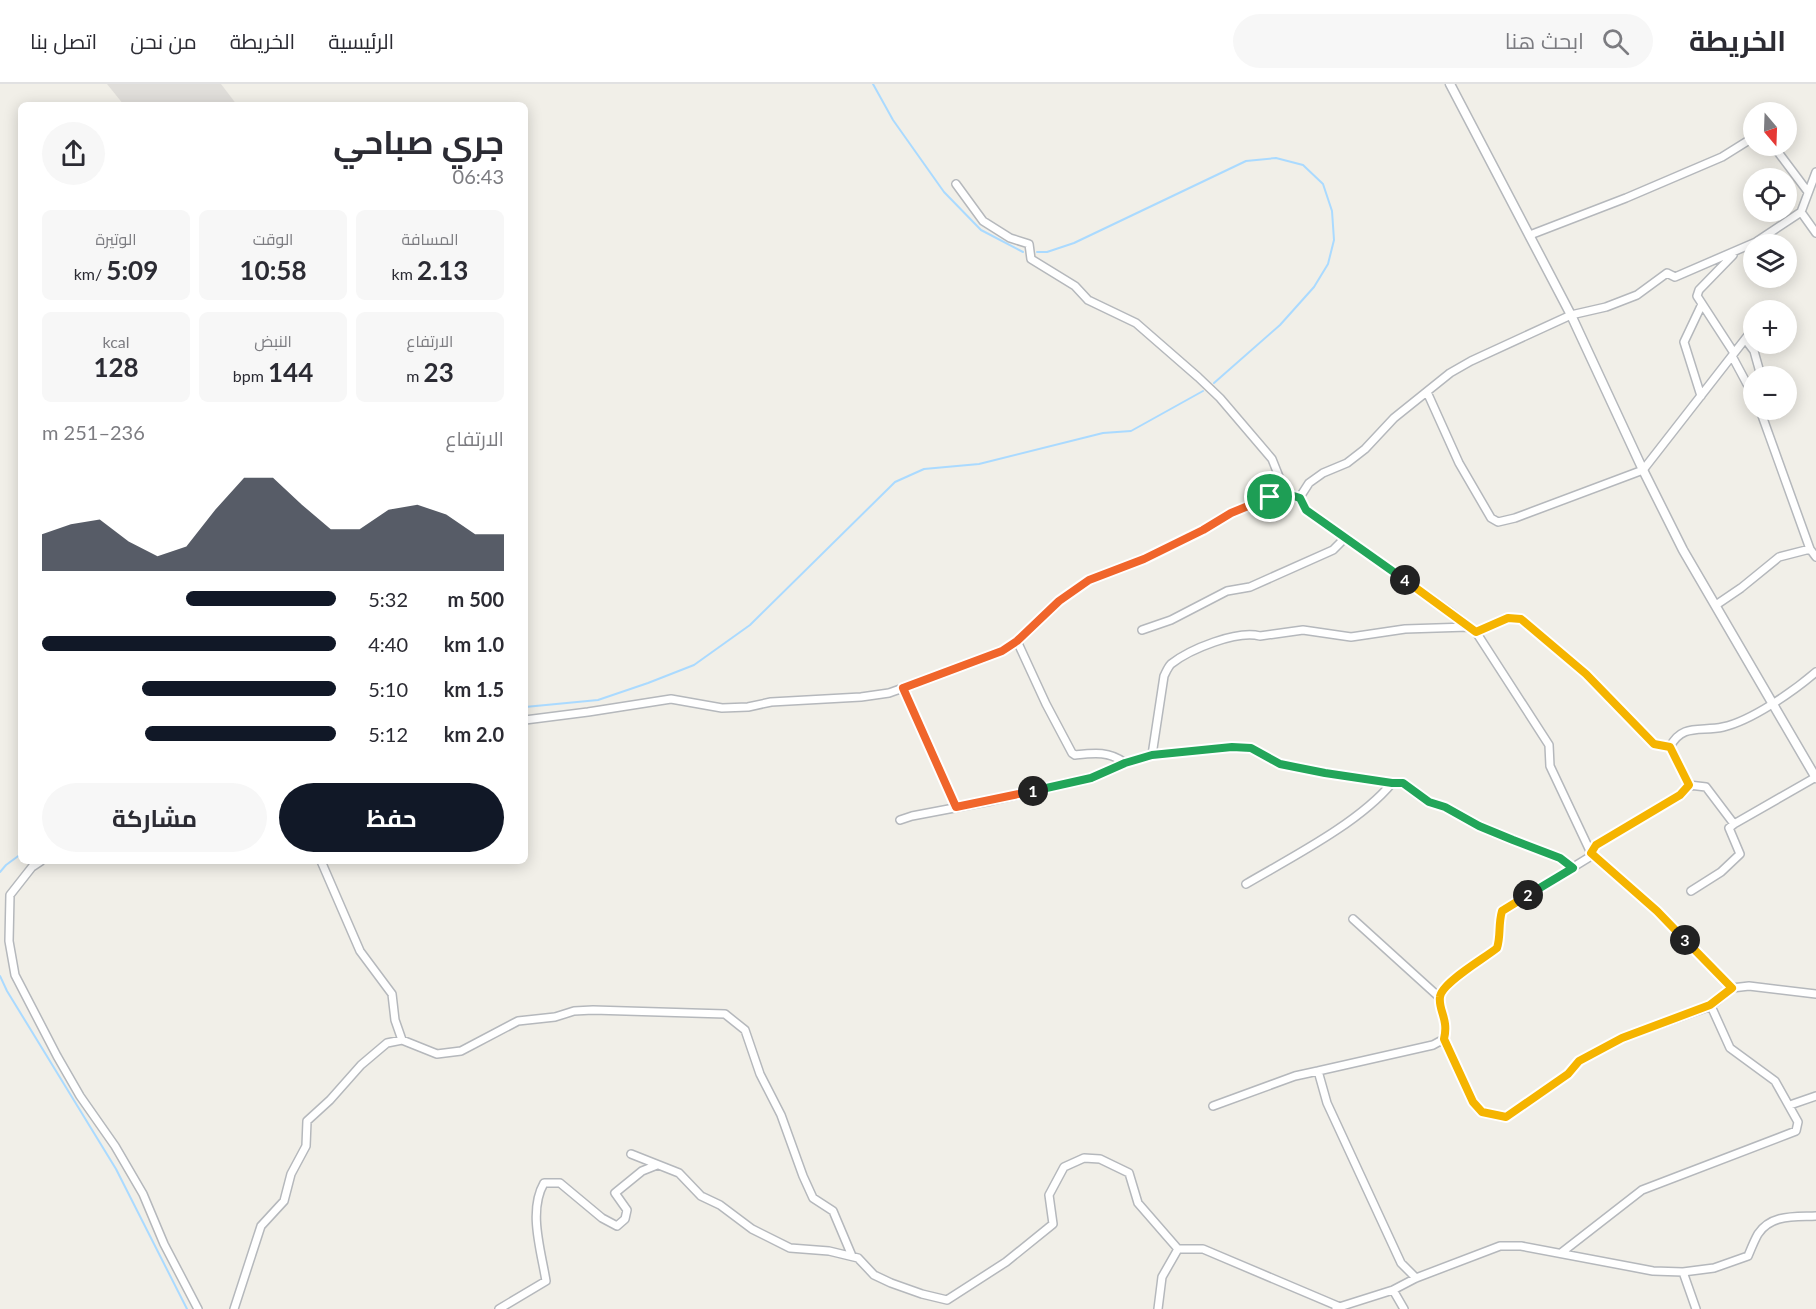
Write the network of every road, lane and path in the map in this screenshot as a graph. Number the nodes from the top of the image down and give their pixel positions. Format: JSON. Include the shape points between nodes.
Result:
{"nodes":[{"id":1,"x":1450,"y":84,"type":"edge"},
{"id":2,"x":1743,"y":143,"type":"edge"},
{"id":3,"x":1781,"y":156,"type":"edge"},
{"id":4,"x":1816,"y":172,"type":"edge"},
{"id":5,"x":956,"y":184,"type":"dead end"},
{"id":6,"x":1808,"y":192,"type":"junction"},
{"id":7,"x":1801,"y":212,"type":"junction"},
{"id":8,"x":1816,"y":233,"type":"edge"},
{"id":9,"x":1530,"y":235,"type":"junction"},
{"id":10,"x":1736,"y":251,"type":"junction"},
{"id":11,"x":1702,"y":304,"type":"junction"},
{"id":12,"x":1570,"y":315,"type":"junction"},
{"id":13,"x":1733,"y":355,"type":"junction"},
{"id":14,"x":1758,"y":366,"type":"edge"},
{"id":15,"x":1743,"y":375,"type":"edge"},
{"id":16,"x":1426,"y":392,"type":"junction"},
{"id":17,"x":1701,"y":396,"type":"junction"},
{"id":18,"x":1764,"y":420,"type":"edge"},
{"id":19,"x":1643,"y":470,"type":"junction"},
{"id":20,"x":1281,"y":492,"type":"junction"},
{"id":21,"x":1300,"y":498,"type":"junction"},
{"id":22,"x":1345,"y":538,"type":"junction"},
{"id":23,"x":1810,"y":549,"type":"junction"},
{"id":24,"x":1816,"y":557,"type":"edge"},
{"id":25,"x":1716,"y":605,"type":"junction"},
{"id":26,"x":1142,"y":630,"type":"dead end"},
{"id":27,"x":1472,"y":630,"type":"junction"},
{"id":28,"x":1017,"y":641,"type":"junction"},
{"id":29,"x":1816,"y":672,"type":"edge"},
{"id":30,"x":903,"y":688,"type":"junction"},
{"id":31,"x":1773,"y":703,"type":"junction"},
{"id":32,"x":528,"y":720,"type":"edge"},
{"id":33,"x":1670,"y":747,"type":"junction"},
{"id":34,"x":1152,"y":755,"type":"junction"},
{"id":35,"x":1125,"y":763,"type":"junction"},
{"id":36,"x":1816,"y":778,"type":"edge"},
{"id":37,"x":1392,"y":783,"type":"junction"},
{"id":38,"x":1689,"y":785,"type":"junction"},
{"id":39,"x":956,"y":807,"type":"junction"},
{"id":40,"x":900,"y":820,"type":"dead end"},
{"id":41,"x":1734,"y":824,"type":"junction"},
{"id":42,"x":1591,"y":853,"type":"junction"},
{"id":43,"x":36,"y":864,"type":"edge"},
{"id":44,"x":322,"y":864,"type":"edge"},
{"id":45,"x":1573,"y":868,"type":"junction"},
{"id":46,"x":1246,"y":884,"type":"dead end"},
{"id":47,"x":1692,"y":891,"type":"dead end"},
{"id":48,"x":10,"y":908,"type":"junction"},
{"id":49,"x":0,"y":909,"type":"edge"},
{"id":50,"x":1353,"y":919,"type":"dead end"},
{"id":51,"x":1732,"y":988,"type":"junction"},
{"id":52,"x":1816,"y":994,"type":"edge"},
{"id":53,"x":1439,"y":998,"type":"junction"},
{"id":54,"x":1710,"y":1005,"type":"junction"},
{"id":55,"x":1444,"y":1039,"type":"junction"},
{"id":56,"x":402,"y":1040,"type":"junction"},
{"id":57,"x":1318,"y":1071,"type":"junction"},
{"id":58,"x":1816,"y":1096,"type":"edge"},
{"id":59,"x":1790,"y":1105,"type":"junction"},
{"id":60,"x":1213,"y":1106,"type":"dead end"},
{"id":61,"x":631,"y":1154,"type":"dead end"},
{"id":62,"x":657,"y":1165,"type":"junction"},
{"id":63,"x":1816,"y":1216,"type":"edge"},
{"id":64,"x":1178,"y":1249,"type":"junction"},
{"id":65,"x":1561,"y":1253,"type":"junction"},
{"id":66,"x":852,"y":1256,"type":"junction"},
{"id":67,"x":1683,"y":1272,"type":"junction"},
{"id":68,"x":1416,"y":1278,"type":"junction"},
{"id":69,"x":1393,"y":1290,"type":"junction"},
{"id":70,"x":1337,"y":1308,"type":"edge"},
{"id":71,"x":198,"y":1309,"type":"edge"},
{"id":72,"x":234,"y":1309,"type":"edge"},
{"id":73,"x":499,"y":1309,"type":"edge"},
{"id":74,"x":1158,"y":1309,"type":"edge"},
{"id":75,"x":1404,"y":1309,"type":"edge"},
{"id":76,"x":1696,"y":1309,"type":"edge"}],
"edges":[{"from":1,"to":9,"type":"street"},
{"from":2,"to":9,"type":"street","via":[[1626,198]]},
{"from":3,"to":6,"type":"street"},
{"from":4,"to":6,"type":"street"},
{"from":5,"to":20,"type":"street","via":[[983,220],[1010,238],[1029,244],[1031,259],[1075,286],[1088,300],[1136,323],[1198,377],[1272,459],[1282,484]]},
{"from":6,"to":7,"type":"street"},
{"from":7,"to":8,"type":"street"},
{"from":7,"to":10,"type":"street"},
{"from":9,"to":12,"type":"street"},
{"from":10,"to":11,"type":"street","via":[[1699,290],[1697,296]]},
{"from":10,"to":12,"type":"street","via":[[1675,278],[1667,273],[1637,295],[1606,307]]},
{"from":11,"to":13,"type":"street"},
{"from":11,"to":17,"type":"street","via":[[1684,342]]},
{"from":12,"to":16,"type":"street","via":[[1472,361]]},
{"from":12,"to":19,"type":"street"},
{"from":13,"to":14,"type":"street","via":[[1747,336]]},
{"from":13,"to":15,"type":"street"},
{"from":13,"to":17,"type":"street"},
{"from":16,"to":19,"type":"street","via":[[1459,464],[1491,518],[1498,522]]},
{"from":16,"to":21,"type":"street","via":[[1347,463],[1309,483]]},
{"from":17,"to":19,"type":"street"},
{"from":18,"to":23,"type":"street"},
{"from":19,"to":25,"type":"street"},
{"from":20,"to":21,"type":"street"},
{"from":20,"to":28,"type":"street","via":[[1231,513],[1144,559],[1089,580],[1059,601]]},
{"from":21,"to":22,"type":"street","via":[[1306,510]]},
{"from":22,"to":26,"type":"street","via":[[1333,550],[1250,587],[1227,591],[1172,620]]},
{"from":22,"to":27,"type":"street"},
{"from":23,"to":24,"type":"street"},
{"from":23,"to":25,"type":"street","via":[[1779,557]]},
{"from":25,"to":31,"type":"street"},
{"from":27,"to":33,"type":"street","via":[[1508,618],[1521,619],[1586,674],[1654,744]]},
{"from":27,"to":34,"type":"street","via":[[1405,629],[1351,637],[1303,630],[1228,638],[1205,646],[1169,666],[1164,676]]},
{"from":27,"to":42,"type":"street","via":[[1549,745],[1550,766]]},
{"from":28,"to":30,"type":"street","via":[[1002,651]]},
{"from":28,"to":35,"type":"street","via":[[1072,753],[1102,753]]},
{"from":29,"to":31,"type":"street"},
{"from":30,"to":32,"type":"street","via":[[861,697],[748,707],[723,708],[671,699]]},
{"from":30,"to":39,"type":"street"},
{"from":31,"to":33,"type":"street","via":[[1723,727],[1685,732],[1676,736]]},
{"from":31,"to":36,"type":"street"},
{"from":33,"to":38,"type":"street"},
{"from":34,"to":35,"type":"street"},
{"from":34,"to":37,"type":"street","via":[[1251,748],[1280,764]]},
{"from":35,"to":39,"type":"street","via":[[1091,778]]},
{"from":36,"to":41,"type":"street"},
{"from":37,"to":45,"type":"street","via":[[1403,783],[1429,802],[1560,858]]},
{"from":37,"to":46,"type":"street","via":[[1379,799],[1335,830]]},
{"from":38,"to":41,"type":"street","via":[[1706,787]]},
{"from":38,"to":42,"type":"street","via":[[1680,795],[1596,845]]},
{"from":39,"to":40,"type":"street"},
{"from":41,"to":47,"type":"street","via":[[1730,828],[1740,854]]},
{"from":42,"to":45,"type":"street"},
{"from":42,"to":51,"type":"street","via":[[1657,911]]},
{"from":43,"to":48,"type":"street","via":[[10,895]]},
{"from":44,"to":56,"type":"street","via":[[360,951],[392,994]]},
{"from":45,"to":53,"type":"street","via":[[1502,911],[1497,948],[1444,987]]},
{"from":48,"to":49,"type":"street"},
{"from":48,"to":71,"type":"street","via":[[9,941],[15,975],[80,1096],[143,1194]]},
{"from":50,"to":53,"type":"street"},
{"from":51,"to":52,"type":"street","via":[[1749,986]]},
{"from":51,"to":54,"type":"street"},
{"from":53,"to":55,"type":"street","via":[[1447,1028]]},
{"from":54,"to":55,"type":"street","via":[[1622,1038],[1579,1061],[1568,1074],[1506,1117],[1482,1112],[1473,1102]]},
{"from":54,"to":59,"type":"street","via":[[1730,1048],[1775,1081]]},
{"from":55,"to":57,"type":"street","via":[[1433,1045]]},
{"from":56,"to":66,"type":"street","via":[[437,1054],[461,1051],[518,1021],[574,1011],[725,1014],[745,1030],[813,1198],[833,1211]]},
{"from":56,"to":72,"type":"street","via":[[387,1042],[307,1121],[306,1146],[291,1174],[284,1201],[261,1226]]},
{"from":57,"to":60,"type":"street"},
{"from":57,"to":68,"type":"street","via":[[1327,1103],[1401,1263]]},
{"from":58,"to":59,"type":"street"},
{"from":59,"to":65,"type":"street","via":[[1798,1122],[1796,1131],[1642,1190]]},
{"from":61,"to":62,"type":"street"},
{"from":62,"to":66,"type":"street","via":[[679,1173],[701,1196],[790,1248]]},
{"from":62,"to":73,"type":"street","via":[[615,1193],[627,1210],[625,1219],[616,1226],[560,1184],[544,1183],[538,1194],[537,1221],[546,1281]]},
{"from":63,"to":67,"type":"street","via":[[1781,1217],[1766,1224],[1748,1256],[1713,1268]]},
{"from":64,"to":66,"type":"street","via":[[1138,1203],[1129,1173],[1100,1159],[1084,1158],[1064,1167],[1049,1195],[1053,1224],[1006,1262],[947,1300],[891,1283],[874,1275]]},
{"from":64,"to":70,"type":"street","via":[[1203,1249]]},
{"from":64,"to":74,"type":"street","via":[[1162,1277]]},
{"from":65,"to":67,"type":"street","via":[[1653,1271]]},
{"from":65,"to":68,"type":"street","via":[[1500,1245]]},
{"from":67,"to":76,"type":"street"},
{"from":68,"to":69,"type":"street"},
{"from":69,"to":70,"type":"street"},
{"from":69,"to":75,"type":"street"}]}
